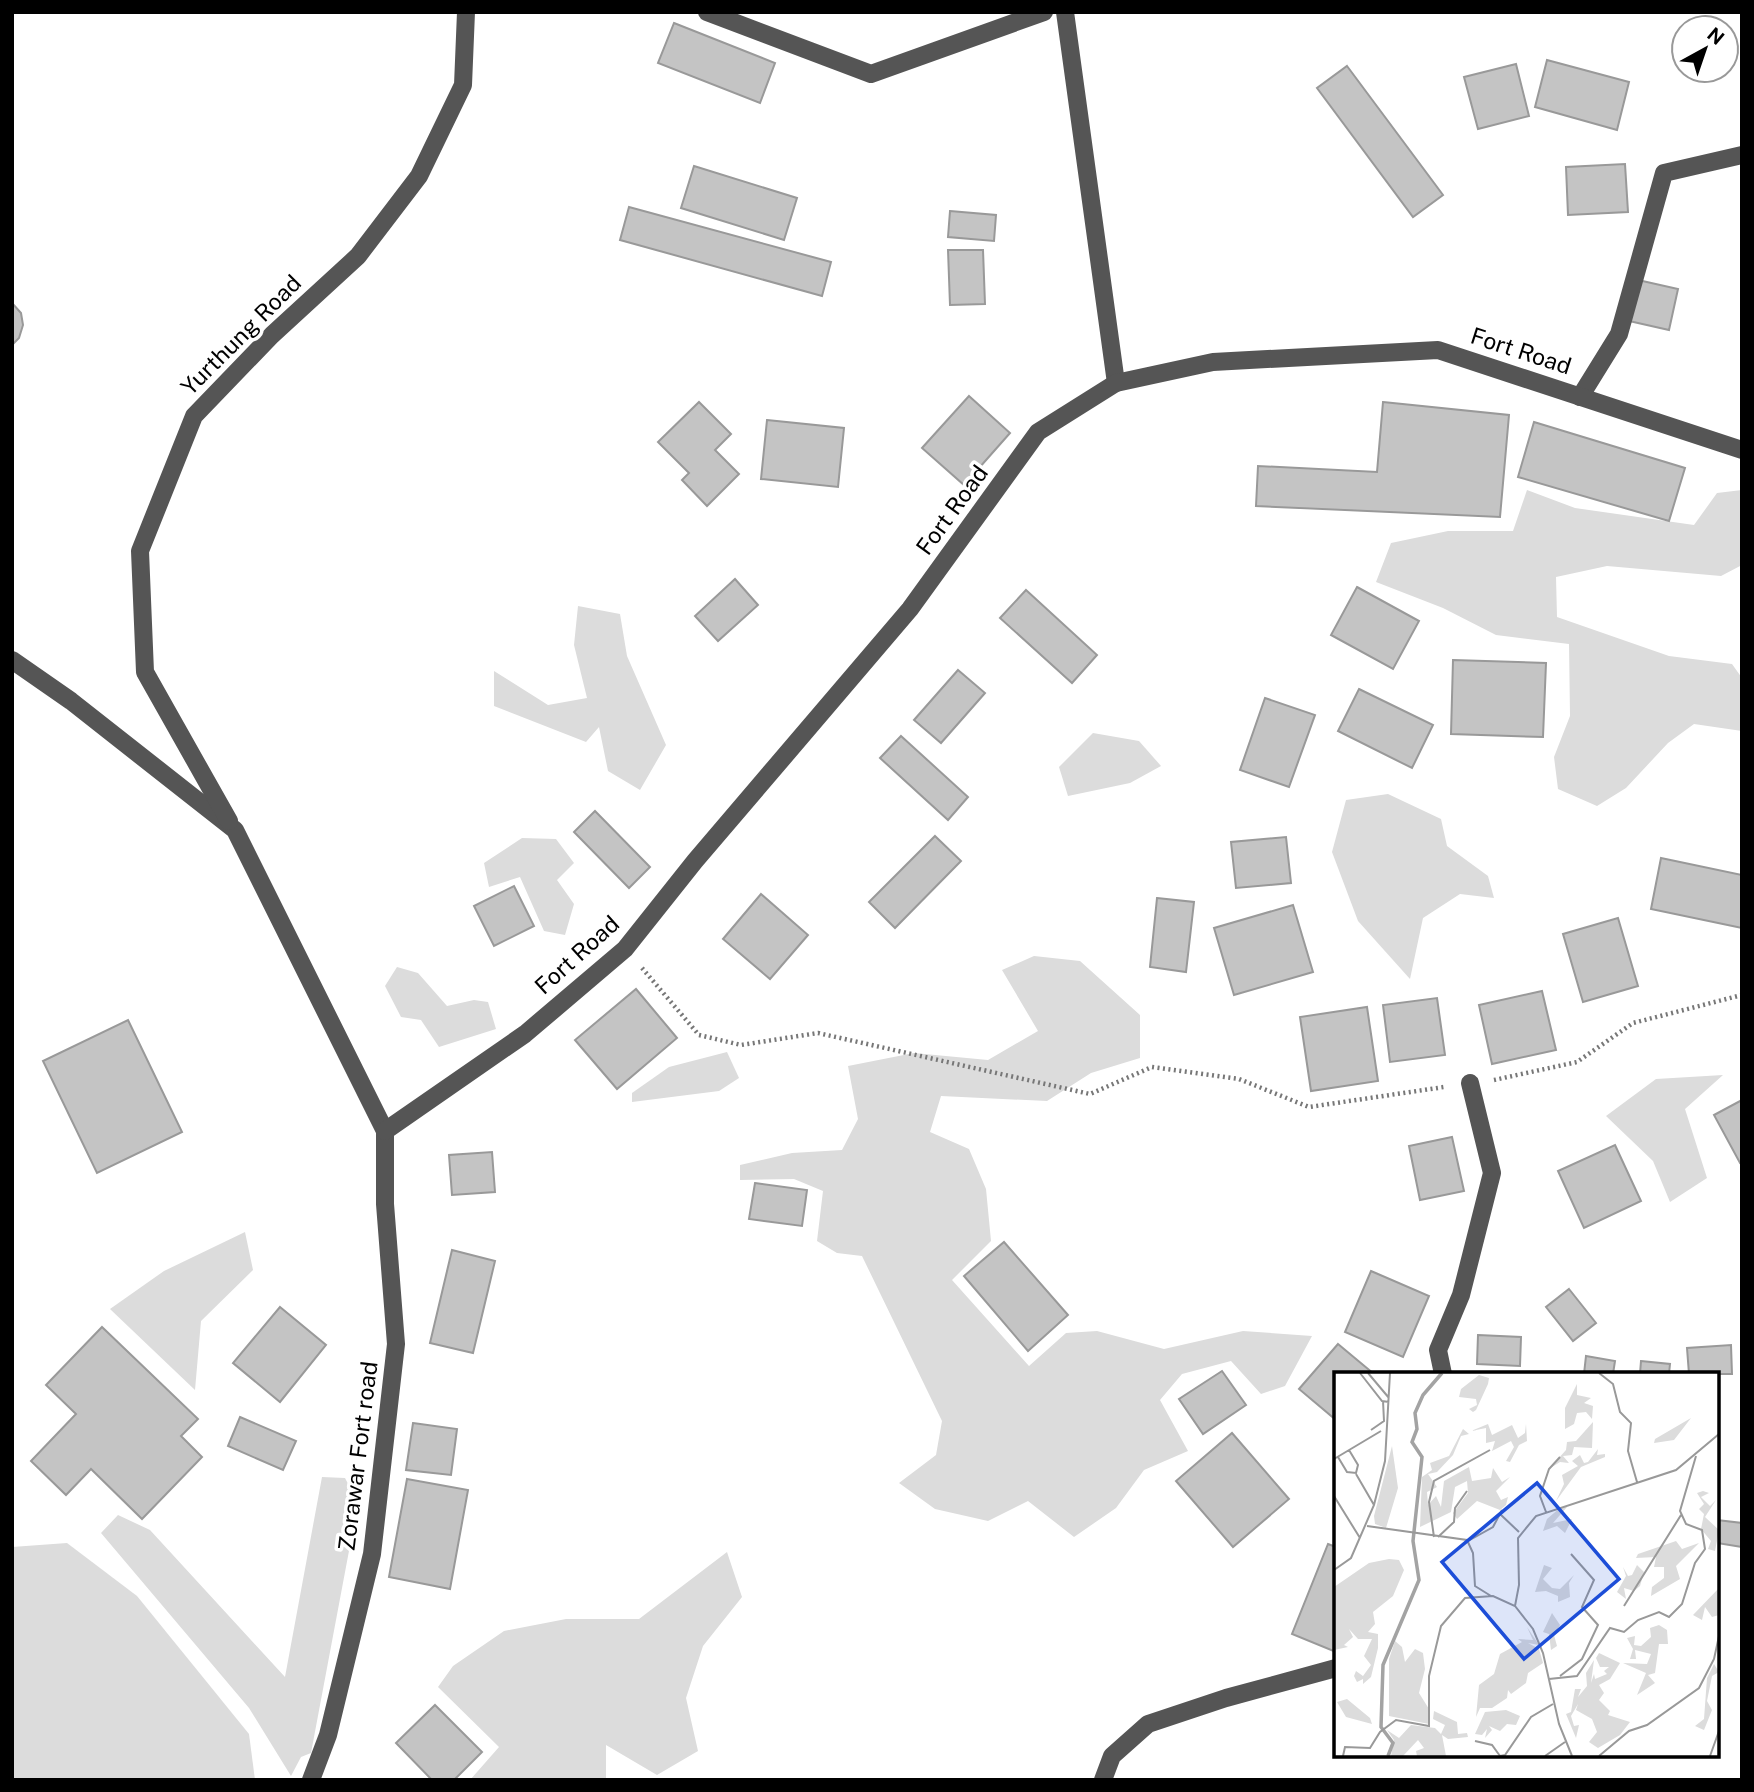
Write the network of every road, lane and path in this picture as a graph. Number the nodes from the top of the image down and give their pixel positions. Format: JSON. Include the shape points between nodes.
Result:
{"nodes":[{"id":1,"x":466,"y":12,"type":"edge"},
{"id":2,"x":707,"y":12,"type":"edge"},
{"id":3,"x":1044,"y":12,"type":"edge"},
{"id":4,"x":1065,"y":12,"type":"edge"},
{"id":5,"x":1742,"y":155,"type":"edge"},
{"id":6,"x":1116,"y":383,"type":"junction"},
{"id":7,"x":1580,"y":397,"type":"junction"},
{"id":8,"x":1742,"y":450,"type":"edge"},
{"id":9,"x":12,"y":660,"type":"edge"},
{"id":10,"x":235,"y":830,"type":"junction"},
{"id":11,"x":625,"y":949,"type":"junction"},
{"id":12,"x":1742,"y":995,"type":"edge"},
{"id":13,"x":1470,"y":1083,"type":"junction"},
{"id":14,"x":385,"y":1131,"type":"junction"},
{"id":15,"x":1444,"y":1372,"type":"edge"},
{"id":16,"x":1334,"y":1669,"type":"edge"},
{"id":17,"x":311,"y":1780,"type":"edge"},
{"id":18,"x":1103,"y":1780,"type":"edge"}],
"edges":[{"from":1,"to":10,"type":"street","name":"Yurthung Road","via":[[463,85],[419,176],[358,256],[272,335],[194,416],[140,551],[145,672]]},
{"from":2,"to":3,"type":"street","via":[[871,74]]},
{"from":4,"to":6,"type":"street"},
{"from":5,"to":7,"type":"street","via":[[1664,173],[1619,334]]},
{"from":6,"to":7,"type":"street","name":"Fort Road","via":[[1213,362],[1438,350]]},
{"from":6,"to":11,"type":"street","name":"Fort Road","via":[[1038,432],[910,609]]},
{"from":7,"to":8,"type":"street","name":"Fort Road"},
{"from":9,"to":10,"type":"street"},
{"from":10,"to":14,"type":"street","name":"Yurthung Road"},
{"from":11,"to":13,"type":"path","via":[[699,1035],[741,1045],[818,1033],[1090,1094],[1152,1067],[1239,1079],[1309,1107]]},
{"from":11,"to":14,"type":"street","name":"Fort Road","via":[[525,1034]]},
{"from":12,"to":13,"type":"path","via":[[1633,1023],[1577,1062]]},
{"from":13,"to":15,"type":"street","via":[[1492,1173],[1461,1295],[1438,1350]]},
{"from":14,"to":17,"type":"street","name":"Zorawar Fort road","via":[[385,1204],[396,1344],[392,1383],[372,1554],[328,1735]]},
{"from":16,"to":18,"type":"street","via":[[1148,1724],[1112,1756]]}]}
